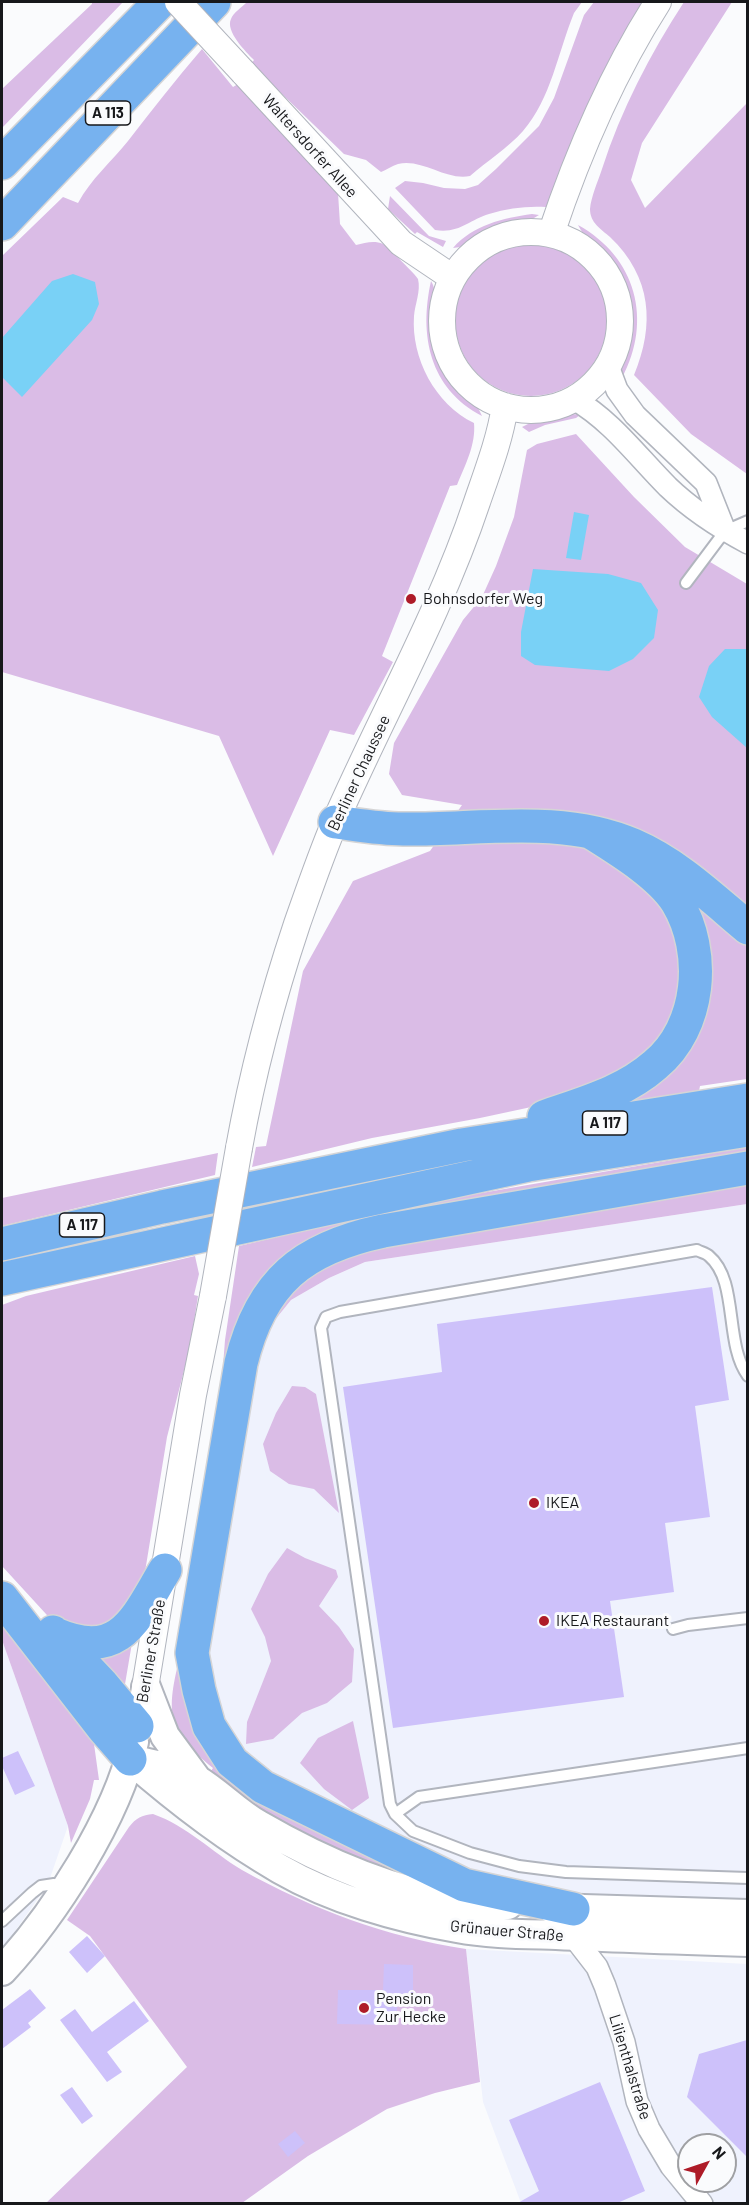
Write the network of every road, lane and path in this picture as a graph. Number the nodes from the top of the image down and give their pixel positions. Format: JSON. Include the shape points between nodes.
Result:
{"nodes":[{"id":1,"x":130,"y":2,"type":"edge"},
{"id":2,"x":160,"y":2,"type":"edge"},
{"id":3,"x":178,"y":2,"type":"edge"},
{"id":4,"x":214,"y":2,"type":"edge"},
{"id":5,"x":658,"y":2,"type":"edge"},
{"id":6,"x":44,"y":122,"type":"junction"},
{"id":7,"x":2,"y":164,"type":"edge"},
{"id":8,"x":2,"y":224,"type":"edge"},
{"id":9,"x":551,"y":234,"type":"junction"},
{"id":10,"x":453,"y":278,"type":"junction"},
{"id":11,"x":608,"y":366,"type":"junction"},
{"id":12,"x":574,"y":399,"type":"junction"},
{"id":13,"x":505,"y":406,"type":"junction"},
{"id":14,"x":747,"y":521,"type":"edge"},
{"id":15,"x":725,"y":531,"type":"junction"},
{"id":16,"x":747,"y":543,"type":"edge"},
{"id":17,"x":686,"y":582,"type":"dead end"},
{"id":18,"x":335,"y":822,"type":"junction"},
{"id":19,"x":592,"y":833,"type":"junction"},
{"id":20,"x":747,"y":928,"type":"edge"},
{"id":21,"x":747,"y":1100,"type":"edge"},
{"id":22,"x":747,"y":1130,"type":"edge"},
{"id":23,"x":462,"y":1145,"type":"junction"},
{"id":24,"x":747,"y":1168,"type":"edge"},
{"id":25,"x":2,"y":1244,"type":"edge"},
{"id":26,"x":104,"y":1255,"type":"junction"},
{"id":27,"x":2,"y":1279,"type":"edge"},
{"id":28,"x":2,"y":1294,"type":"edge"},
{"id":29,"x":213,"y":1296,"type":"joint"},
{"id":30,"x":747,"y":1376,"type":"edge"},
{"id":31,"x":165,"y":1570,"type":"junction"},
{"id":32,"x":2,"y":1575,"type":"edge"},
{"id":33,"x":2,"y":1598,"type":"edge"},
{"id":34,"x":747,"y":1618,"type":"edge"},
{"id":35,"x":673,"y":1629,"type":"dead end"},
{"id":36,"x":55,"y":1634,"type":"junction"},
{"id":37,"x":146,"y":1687,"type":"junction"},
{"id":38,"x":137,"y":1726,"type":"junction"},
{"id":39,"x":747,"y":1748,"type":"edge"},
{"id":40,"x":130,"y":1759,"type":"junction"},
{"id":41,"x":197,"y":1779,"type":"junction"},
{"id":42,"x":394,"y":1814,"type":"junction"},
{"id":43,"x":747,"y":1878,"type":"edge"},
{"id":44,"x":65,"y":1890,"type":"junction"},
{"id":45,"x":747,"y":1914,"type":"edge"},
{"id":46,"x":2,"y":1921,"type":"edge"},
{"id":47,"x":573,"y":1922,"type":"junction"},
{"id":48,"x":747,"y":1942,"type":"edge"},
{"id":49,"x":2,"y":1971,"type":"edge"},
{"id":50,"x":694,"y":2201,"type":"edge"}],
"edges":[{"from":1,"to":6,"type":"highway","via":[[73,64]]},
{"from":2,"to":6,"type":"highway","number":"A 113"},
{"from":3,"to":10,"type":"street","name":"Waltersdorfer Allee","bridge":true,"via":[[401,243]]},
{"from":4,"to":8,"type":"highway","number":"A 113"},
{"from":5,"to":9,"type":"street","via":[[597,115]]},
{"from":6,"to":7,"type":"highway","number":"A 113"},
{"from":9,"to":10,"type":"street","via":[[513,234],[495,240],[478,249]]},
{"from":9,"to":11,"type":"street","via":[[585,250],[609,278],[620,313],[620,331]]},
{"from":10,"to":13,"type":"street","via":[[442,315],[449,354],[471,386]]},
{"from":11,"to":12,"type":"street","via":[[599,379]]},
{"from":11,"to":15,"type":"street","via":[[617,390],[635,415],[706,483]]},
{"from":12,"to":13,"type":"street","via":[[540,409]]},
{"from":12,"to":15,"type":"street","via":[[595,411],[670,489]]},
{"from":13,"to":18,"type":"street","name":"Berliner Chaussee","via":[[499,438],[459,552]]},
{"from":14,"to":15,"type":"lane"},
{"from":15,"to":16,"type":"street"},
{"from":15,"to":17,"type":"lane"},
{"from":18,"to":19,"type":"highway","via":[[404,829],[548,826]]},
{"from":18,"to":29,"type":"street","name":"Berliner Chaussee","bridge":true,"via":[[276,986],[260,1043]]},
{"from":19,"to":20,"type":"highway","via":[[632,844],[665,861]]},
{"from":19,"to":23,"type":"highway","via":[[651,874],[676,900],[689,926],[695,954],[695,984],[688,1020],[657,1064],[610,1094]]},
{"from":21,"to":23,"type":"highway","number":"A 117"},
{"from":22,"to":26,"type":"highway","number":"A 117","via":[[528,1165]]},
{"from":23,"to":25,"type":"highway","number":"A 117"},
{"from":24,"to":47,"type":"highway","via":[[344,1241],[323,1249],[286,1275],[269,1295],[246,1340],[192,1653],[209,1726],[232,1762],[263,1787],[464,1885]]},
{"from":26,"to":27,"type":"highway","number":"A 117"},
{"from":26,"to":28,"type":"highway"},
{"from":29,"to":31,"type":"street","name":"Berliner Straße"},
{"from":30,"to":42,"type":"lane","via":[[738,1361],[723,1275],[709,1256],[697,1250],[326,1317],[321,1328]]},
{"from":31,"to":36,"type":"highway","via":[[134,1622],[120,1635],[103,1642],[84,1642]]},
{"from":31,"to":37,"type":"street","name":"Berliner Straße"},
{"from":32,"to":36,"type":"highway"},
{"from":33,"to":40,"type":"highway"},
{"from":34,"to":35,"type":"lane"},
{"from":36,"to":38,"type":"highway"},
{"from":37,"to":38,"type":"street","name":"Berliner Straße"},
{"from":37,"to":41,"type":"main road","name":"Grünauer Straße","via":[[165,1736]]},
{"from":38,"to":40,"type":"main road","name":"Berliner Straße"},
{"from":39,"to":42,"type":"lane","via":[[419,1797]]},
{"from":40,"to":41,"type":"main road","name":"Grünauer Straße"},
{"from":40,"to":44,"type":"main road","name":"Berliner Straße","via":[[112,1803]]},
{"from":40,"to":47,"type":"main road","name":"Grünauer Straße","via":[[224,1834],[282,1870],[344,1898],[402,1917],[459,1929]]},
{"from":41,"to":47,"type":"main road","name":"Grünauer Straße","via":[[248,1818],[332,1863],[397,1887]]},
{"from":42,"to":43,"type":"lane","via":[[413,1831],[519,1866],[566,1872]]},
{"from":44,"to":46,"type":"lane","via":[[54,1884],[41,1886]]},
{"from":44,"to":49,"type":"main road","name":"Berliner Straße"},
{"from":45,"to":47,"type":"main road","name":"Grünauer Straße"},
{"from":47,"to":48,"type":"main road","name":"Grünauer Straße"},
{"from":47,"to":50,"type":"street","name":"Lilienthalstraße","via":[[605,1986],[624,2042],[637,2101],[649,2129]]}]}
